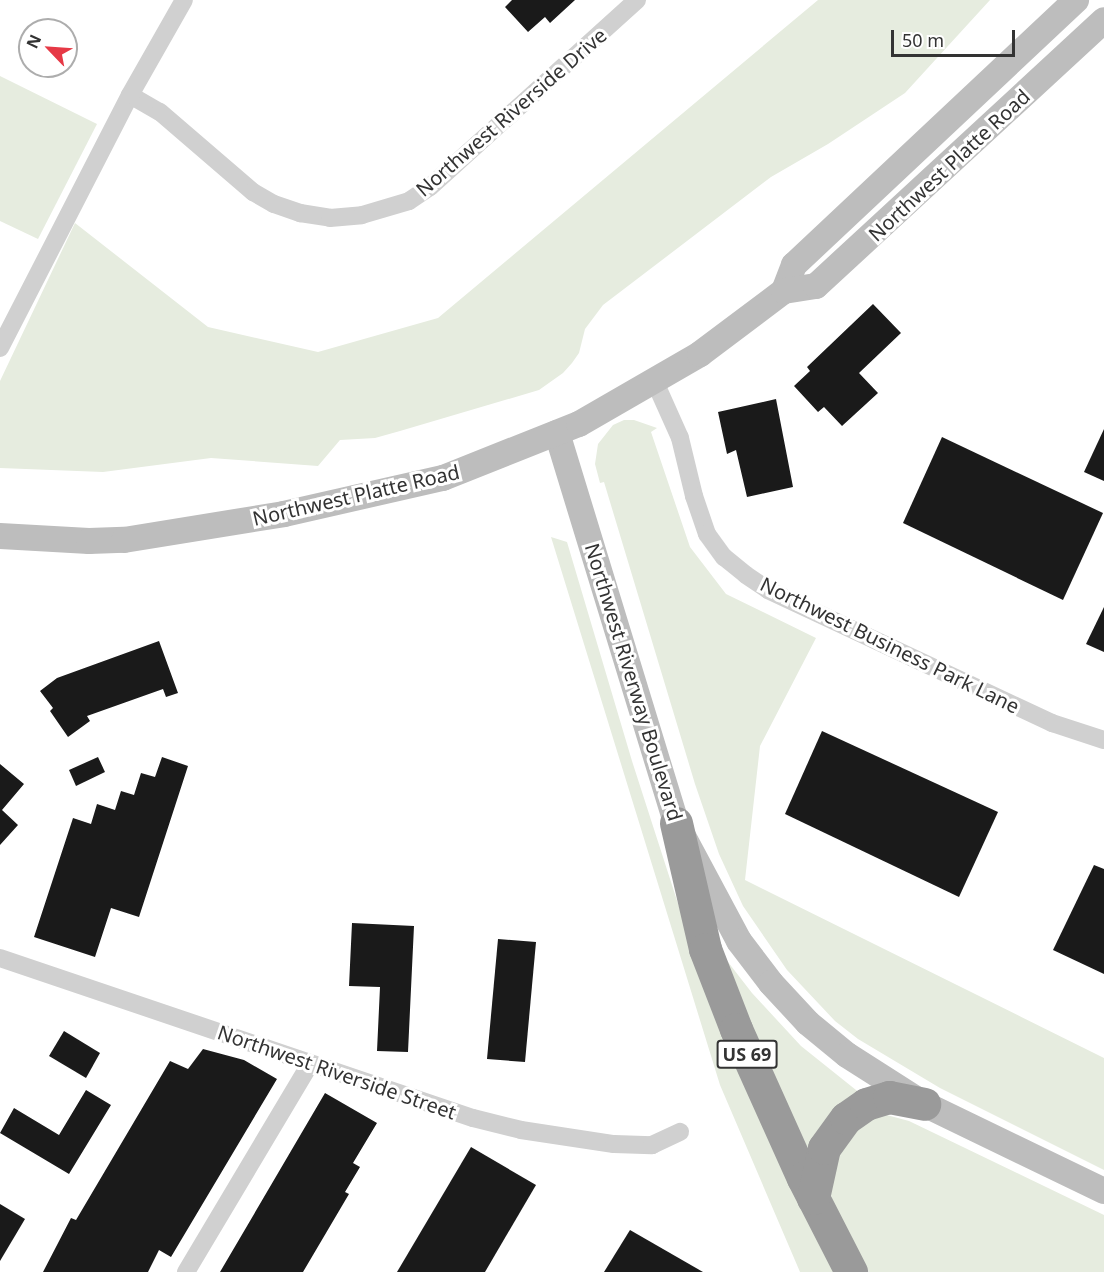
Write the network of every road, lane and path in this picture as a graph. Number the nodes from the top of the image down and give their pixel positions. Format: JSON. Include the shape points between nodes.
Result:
{"nodes":[{"id":1,"x":637,"y":0,"type":"edge"},
{"id":2,"x":1077,"y":0,"type":"edge"},
{"id":3,"x":181,"y":1,"type":"edge"},
{"id":4,"x":1104,"y":20,"type":"edge"},
{"id":5,"x":130,"y":95,"type":"junction"},
{"id":6,"x":784,"y":291,"type":"junction"},
{"id":7,"x":0,"y":348,"type":"edge"},
{"id":8,"x":655,"y":382,"type":"junction"},
{"id":9,"x":557,"y":433,"type":"junction"},
{"id":10,"x":2,"y":542,"type":"edge"},
{"id":11,"x":1104,"y":740,"type":"edge"},
{"id":12,"x":676,"y":823,"type":"junction"},
{"id":13,"x":0,"y":958,"type":"edge"},
{"id":14,"x":310,"y":1064,"type":"junction"},
{"id":15,"x":924,"y":1104,"type":"junction"},
{"id":16,"x":680,"y":1132,"type":"dead end"},
{"id":17,"x":1104,"y":1191,"type":"edge"},
{"id":18,"x":813,"y":1198,"type":"junction"},
{"id":19,"x":186,"y":1272,"type":"edge"},
{"id":20,"x":851,"y":1272,"type":"edge"}],
"edges":[{"from":1,"to":5,"type":"street","name":"Northwest Riverside Drive","via":[[430,187],[409,201],[362,215],[330,218],[274,204],[253,192],[160,112]]},
{"from":2,"to":6,"type":"main road","name":"Northwest Platte Road","via":[[794,265]]},
{"from":3,"to":5,"type":"street"},
{"from":4,"to":6,"type":"main road","name":"Northwest Platte Road","via":[[816,286]]},
{"from":5,"to":7,"type":"street"},
{"from":6,"to":8,"type":"main road","name":"Northwest Platte Road","via":[[700,354]]},
{"from":8,"to":9,"type":"main road","name":"Northwest Platte Road"},
{"from":8,"to":11,"type":"street","name":"Northwest Business Park Lane","via":[[680,438],[707,534],[724,557],[746,576],[768,590],[1070,731]]},
{"from":9,"to":10,"type":"main road","name":"Northwest Platte Road","via":[[443,478],[284,514],[124,540]]},
{"from":9,"to":12,"type":"main road","name":"Northwest Riverway Boulevard","number":"US 69"},
{"from":12,"to":15,"type":"main road","name":"Northwest Riverway Boulevard","number":"US 69","via":[[739,940],[771,983],[808,1023],[847,1055]]},
{"from":12,"to":18,"type":"highway","number":"US 69","via":[[705,949],[766,1098]]},
{"from":13,"to":14,"type":"street","name":"Northwest Riverside Street"},
{"from":14,"to":16,"type":"street","name":"Northwest Riverside Street","via":[[521,1130],[633,1145],[652,1145]]},
{"from":14,"to":19,"type":"street"},
{"from":15,"to":17,"type":"main road","name":"Northwest Riverway Boulevard","number":"US 69"},
{"from":15,"to":18,"type":"highway","via":[[889,1097],[866,1104],[846,1118],[824,1148]]},
{"from":18,"to":20,"type":"highway","number":"US 69"}]}
